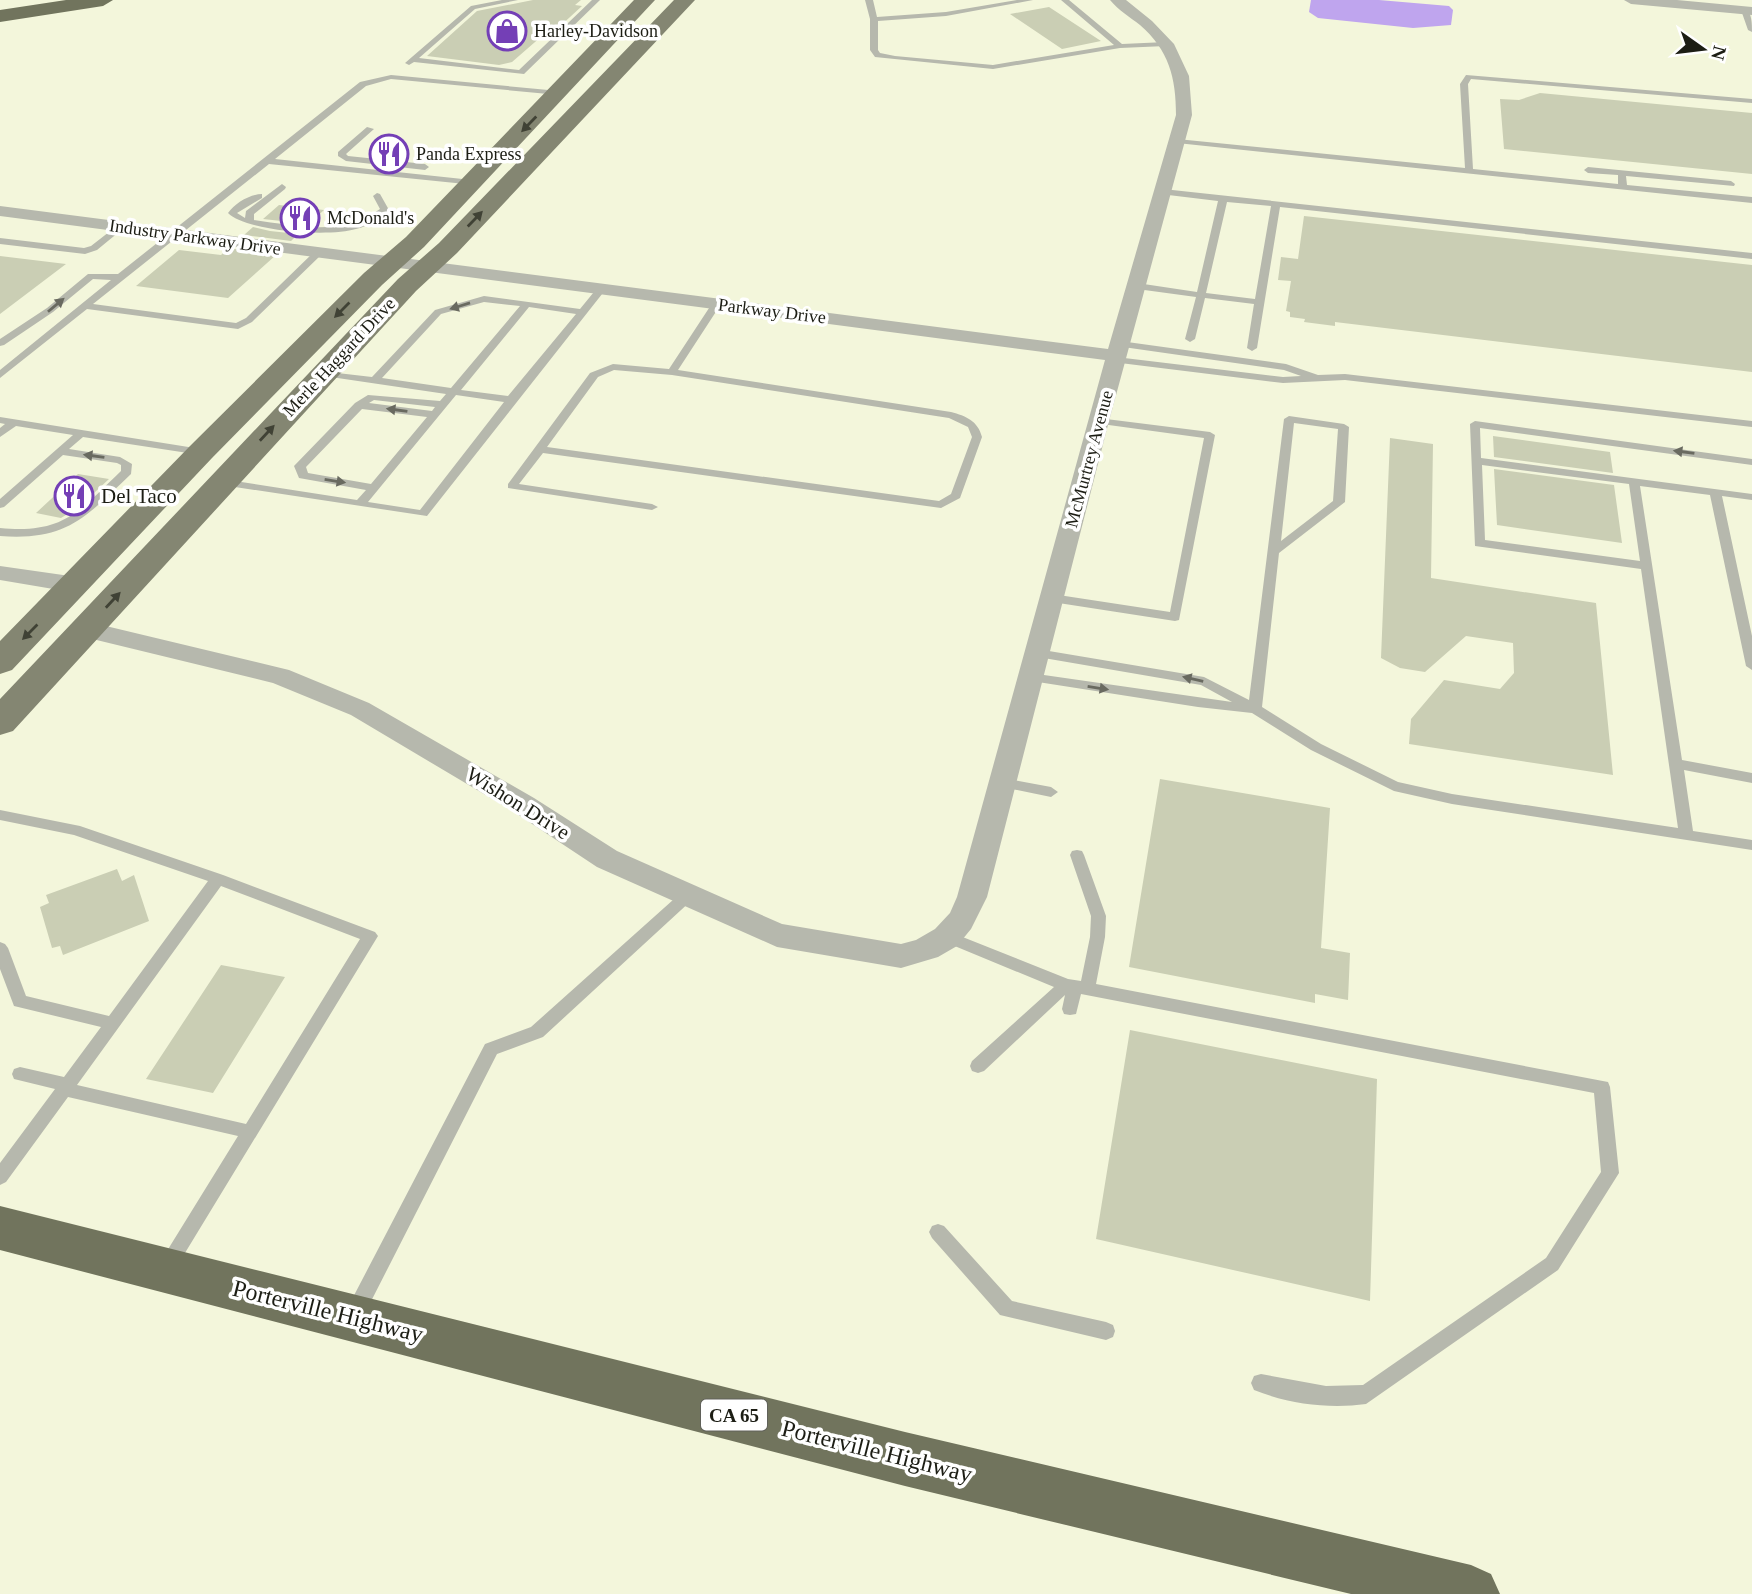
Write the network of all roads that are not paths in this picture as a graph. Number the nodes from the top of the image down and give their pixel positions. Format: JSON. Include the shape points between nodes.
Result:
{"nodes":[{"id":1,"x":65,"y":0,"type":"edge"},
{"id":2,"x":103,"y":0,"type":"edge"},
{"id":3,"x":514,"y":0,"type":"edge"},
{"id":4,"x":596,"y":0,"type":"edge"},
{"id":5,"x":645,"y":0,"type":"edge"},
{"id":6,"x":685,"y":0,"type":"edge"},
{"id":7,"x":869,"y":0,"type":"edge"},
{"id":8,"x":1029,"y":0,"type":"edge"},
{"id":9,"x":1065,"y":0,"type":"edge"},
{"id":10,"x":1116,"y":0,"type":"edge"},
{"id":11,"x":1631,"y":0,"type":"edge"},
{"id":12,"x":1749,"y":11,"type":"edge"},
{"id":13,"x":0,"y":14,"type":"edge"},
{"id":14,"x":874,"y":19,"type":"junction"},
{"id":15,"x":1752,"y":30,"type":"edge"},
{"id":16,"x":1166,"y":44,"type":"junction"},
{"id":17,"x":1120,"y":46,"type":"junction"},
{"id":18,"x":412,"y":61,"type":"junction"},
{"id":19,"x":391,"y":77,"type":"junction"},
{"id":20,"x":559,"y":93,"type":"junction"},
{"id":21,"x":1752,"y":101,"type":"edge"},
{"id":22,"x":370,"y":129,"type":"dead end"},
{"id":23,"x":1177,"y":141,"type":"junction"},
{"id":24,"x":267,"y":160,"type":"junction"},
{"id":25,"x":425,"y":167,"type":"dead end"},
{"id":26,"x":1588,"y":170,"type":"dead end"},
{"id":27,"x":1469,"y":171,"type":"junction"},
{"id":28,"x":1622,"y":173,"type":"junction"},
{"id":29,"x":472,"y":183,"type":"junction"},
{"id":30,"x":1731,"y":184,"type":"dead end"},
{"id":31,"x":271,"y":186,"type":"dead end"},
{"id":32,"x":282,"y":187,"type":"dead end"},
{"id":33,"x":1623,"y":187,"type":"junction"},
{"id":34,"x":1163,"y":192,"type":"junction"},
{"id":35,"x":377,"y":196,"type":"dead end"},
{"id":36,"x":1223,"y":199,"type":"junction"},
{"id":37,"x":1752,"y":200,"type":"edge"},
{"id":38,"x":1276,"y":205,"type":"junction"},
{"id":39,"x":0,"y":211,"type":"edge"},
{"id":40,"x":250,"y":222,"type":"junction"},
{"id":41,"x":121,"y":227,"type":"junction"},
{"id":42,"x":175,"y":234,"type":"junction"},
{"id":43,"x":0,"y":242,"type":"edge"},
{"id":44,"x":318,"y":253,"type":"junction"},
{"id":45,"x":1752,"y":256,"type":"edge"},
{"id":46,"x":390,"y":262,"type":"junction"},
{"id":47,"x":427,"y":267,"type":"junction"},
{"id":48,"x":120,"y":277,"type":"junction"},
{"id":49,"x":1137,"y":286,"type":"junction"},
{"id":50,"x":601,"y":289,"type":"junction"},
{"id":51,"x":1201,"y":295,"type":"junction"},
{"id":52,"x":1258,"y":302,"type":"junction"},
{"id":53,"x":527,"y":304,"type":"junction"},
{"id":54,"x":716,"y":304,"type":"junction"},
{"id":55,"x":85,"y":306,"type":"junction"},
{"id":56,"x":582,"y":312,"type":"junction"},
{"id":57,"x":1190,"y":339,"type":"dead end"},
{"id":58,"x":0,"y":343,"type":"edge"},
{"id":59,"x":1252,"y":348,"type":"dead end"},
{"id":60,"x":1118,"y":353,"type":"junction"},
{"id":61,"x":672,"y":372,"type":"junction"},
{"id":62,"x":324,"y":373,"type":"junction"},
{"id":63,"x":0,"y":375,"type":"edge"},
{"id":64,"x":1317,"y":378,"type":"junction"},
{"id":65,"x":375,"y":380,"type":"junction"},
{"id":66,"x":454,"y":391,"type":"junction"},
{"id":67,"x":511,"y":400,"type":"junction"},
{"id":68,"x":359,"y":405,"type":"junction"},
{"id":69,"x":443,"y":405,"type":"junction"},
{"id":70,"x":435,"y":415,"type":"junction"},
{"id":71,"x":0,"y":420,"type":"edge"},
{"id":72,"x":1098,"y":421,"type":"junction"},
{"id":73,"x":14,"y":422,"type":"junction"},
{"id":74,"x":1752,"y":424,"type":"edge"},
{"id":75,"x":81,"y":433,"type":"junction"},
{"id":76,"x":0,"y":434,"type":"edge"},
{"id":77,"x":540,"y":449,"type":"junction"},
{"id":78,"x":61,"y":451,"type":"junction"},
{"id":79,"x":201,"y":452,"type":"junction"},
{"id":80,"x":1476,"y":461,"type":"junction"},
{"id":81,"x":1752,"y":461,"type":"edge"},
{"id":82,"x":1634,"y":481,"type":"junction"},
{"id":83,"x":222,"y":482,"type":"junction"},
{"id":84,"x":374,"y":488,"type":"junction"},
{"id":85,"x":1715,"y":492,"type":"junction"},
{"id":86,"x":1752,"y":496,"type":"edge"},
{"id":87,"x":360,"y":504,"type":"junction"},
{"id":88,"x":0,"y":505,"type":"edge"},
{"id":89,"x":652,"y":507,"type":"dead end"},
{"id":90,"x":0,"y":532,"type":"edge"},
{"id":91,"x":1272,"y":553,"type":"junction"},
{"id":92,"x":1647,"y":566,"type":"junction"},
{"id":93,"x":0,"y":573,"type":"edge"},
{"id":94,"x":77,"y":585,"type":"junction"},
{"id":95,"x":1052,"y":598,"type":"junction"},
{"id":96,"x":85,"y":629,"type":"junction"},
{"id":97,"x":1037,"y":653,"type":"junction"},
{"id":98,"x":0,"y":663,"type":"edge"},
{"id":99,"x":1752,"y":666,"type":"edge"},
{"id":100,"x":1030,"y":677,"type":"junction"},
{"id":101,"x":0,"y":698,"type":"edge"},
{"id":102,"x":1255,"y":709,"type":"junction"},
{"id":103,"x":0,"y":722,"type":"edge"},
{"id":104,"x":1676,"y":764,"type":"junction"},
{"id":105,"x":1752,"y":778,"type":"edge"},
{"id":106,"x":1002,"y":783,"type":"junction"},
{"id":107,"x":1051,"y":792,"type":"dead end"},
{"id":108,"x":0,"y":815,"type":"edge"},
{"id":109,"x":1686,"y":834,"type":"junction"},
{"id":110,"x":1752,"y":845,"type":"edge"},
{"id":111,"x":1077,"y":855,"type":"dead end"},
{"id":112,"x":218,"y":879,"type":"junction"},
{"id":113,"x":688,"y":895,"type":"junction"},
{"id":114,"x":950,"y":938,"type":"junction"},
{"id":115,"x":0,"y":948,"type":"edge"},
{"id":116,"x":1076,"y":987,"type":"junction"},
{"id":117,"x":7,"y":991,"type":"edge"},
{"id":118,"x":1070,"y":1009,"type":"dead end"},
{"id":119,"x":113,"y":1023,"type":"junction"},
{"id":120,"x":978,"y":1066,"type":"dead end"},
{"id":121,"x":20,"y":1074,"type":"dead end"},
{"id":122,"x":66,"y":1087,"type":"junction"},
{"id":123,"x":250,"y":1132,"type":"junction"},
{"id":124,"x":0,"y":1177,"type":"edge"},
{"id":125,"x":0,"y":1228,"type":"edge"},
{"id":126,"x":938,"y":1232,"type":"dead end"},
{"id":127,"x":165,"y":1270,"type":"junction"},
{"id":128,"x":353,"y":1316,"type":"junction"},
{"id":129,"x":1106,"y":1331,"type":"dead end"},
{"id":130,"x":1261,"y":1383,"type":"dead end"},
{"id":131,"x":1471,"y":1594,"type":"edge"}],
"edges":[{"from":1,"to":13,"type":"highway"},
{"from":2,"to":13,"type":"highway"},
{"from":3,"to":18,"type":"lane","via":[[473,8]]},
{"from":4,"to":18,"type":"lane","via":[[521,72]]},
{"from":5,"to":20,"type":"main road","name":"Merle Haggard Drive"},
{"from":47,"to":6,"type":"main road","name":"Merle Haggard Drive","one_way":true},
{"from":7,"to":14,"type":"lane"},
{"from":8,"to":14,"type":"lane"},
{"from":9,"to":17,"type":"lane"},
{"from":10,"to":16,"type":"street","name":"McMurtrey Avenue"},
{"from":11,"to":12,"type":"street"},
{"from":12,"to":15,"type":"lane"},
{"from":14,"to":17,"type":"lane","via":[[874,50],[895,58],[993,67]]},
{"from":16,"to":17,"type":"lane"},
{"from":16,"to":23,"type":"street","name":"McMurtrey Avenue","via":[[1182,71],[1185,91]]},
{"from":18,"to":19,"type":"lane"},
{"from":19,"to":20,"type":"lane"},
{"from":19,"to":24,"type":"lane","via":[[363,84]]},
{"from":20,"to":29,"type":"main road","name":"Merle Haggard Drive","one_way":true},
{"from":21,"to":27,"type":"lane","via":[[1469,77],[1464,84]]},
{"from":22,"to":25,"type":"lane","via":[[341,154],[346,159]]},
{"from":23,"to":27,"type":"lane"},
{"from":23,"to":34,"type":"street","name":"McMurtrey Avenue"},
{"from":24,"to":29,"type":"lane"},
{"from":24,"to":42,"type":"lane"},
{"from":26,"to":28,"type":"lane"},
{"from":27,"to":33,"type":"lane"},
{"from":28,"to":30,"type":"lane"},
{"from":28,"to":33,"type":"lane"},
{"from":29,"to":46,"type":"main road","name":"Merle Haggard Drive"},
{"from":31,"to":40,"type":"lane","via":[[232,213]]},
{"from":32,"to":40,"type":"lane","via":[[249,213]]},
{"from":33,"to":37,"type":"lane"},
{"from":34,"to":36,"type":"lane"},
{"from":34,"to":49,"type":"street","name":"McMurtrey Avenue"},
{"from":35,"to":40,"type":"lane","via":[[386,210],[372,222],[342,231]]},
{"from":36,"to":38,"type":"lane"},
{"from":36,"to":51,"type":"lane"},
{"from":38,"to":45,"type":"lane"},
{"from":38,"to":52,"type":"lane"},
{"from":39,"to":41,"type":"street","name":"Industry Parkway Drive"},
{"from":41,"to":42,"type":"street","name":"Industry Parkway Drive"},
{"from":41,"to":43,"type":"lane","via":[[85,251]]},
{"from":42,"to":44,"type":"street","name":"Industry Parkway Drive"},
{"from":42,"to":48,"type":"lane"},
{"from":44,"to":46,"type":"street","name":"Industry Parkway Drive"},
{"from":44,"to":55,"type":"lane","via":[[238,326]]},
{"from":46,"to":47,"type":"street","name":"Industry Parkway Drive"},
{"from":46,"to":79,"type":"main road","name":"Merle Haggard Drive","one_way":true},
{"from":47,"to":50,"type":"street","name":"Parkway Drive"},
{"from":47,"to":62,"type":"main road","name":"Merle Haggard Drive"},
{"from":48,"to":55,"type":"lane"},
{"from":58,"to":48,"type":"lane","one_way":true,"via":[[91,276]]},
{"from":49,"to":51,"type":"lane"},
{"from":49,"to":60,"type":"street","name":"McMurtrey Avenue"},
{"from":50,"to":54,"type":"street","name":"Parkway Drive"},
{"from":50,"to":56,"type":"lane"},
{"from":51,"to":52,"type":"lane"},
{"from":51,"to":57,"type":"lane"},
{"from":52,"to":59,"type":"lane"},
{"from":53,"to":56,"type":"lane"},
{"from":53,"to":65,"type":"lane","one_way":true,"via":[[484,299],[438,312]]},
{"from":53,"to":66,"type":"lane"},
{"from":54,"to":60,"type":"street","name":"Parkway Drive"},
{"from":54,"to":61,"type":"lane"},
{"from":55,"to":63,"type":"lane"},
{"from":56,"to":67,"type":"lane"},
{"from":60,"to":64,"type":"lane","via":[[1283,380]]},
{"from":60,"to":64,"type":"lane","via":[[1286,367]]},
{"from":60,"to":72,"type":"street","name":"McMurtrey Avenue"},
{"from":61,"to":77,"type":"lane","via":[[613,367],[594,375]]},
{"from":61,"to":77,"type":"lane","via":[[951,415],[968,421],[977,437],[956,495],[941,505]]},
{"from":62,"to":65,"type":"lane"},
{"from":83,"to":62,"type":"main road","name":"Merle Haggard Drive","one_way":true},
{"from":64,"to":74,"type":"lane","via":[[1345,377]]},
{"from":65,"to":66,"type":"lane"},
{"from":66,"to":67,"type":"lane"},
{"from":66,"to":69,"type":"lane"},
{"from":67,"to":87,"type":"lane","via":[[423,514]]},
{"from":68,"to":69,"type":"lane","via":[[383,396]]},
{"from":70,"to":68,"type":"lane","one_way":true},
{"from":68,"to":84,"type":"lane","one_way":true,"via":[[300,471],[303,476]]},
{"from":69,"to":70,"type":"lane"},
{"from":70,"to":84,"type":"lane"},
{"from":71,"to":73,"type":"lane"},
{"from":72,"to":95,"type":"street","name":"McMurtrey Avenue"},
{"from":72,"to":95,"type":"lane","via":[[1210,435],[1175,617]]},
{"from":73,"to":75,"type":"lane"},
{"from":73,"to":76,"type":"lane"},
{"from":75,"to":78,"type":"lane"},
{"from":75,"to":79,"type":"lane"},
{"from":77,"to":89,"type":"lane","via":[[512,486]]},
{"from":78,"to":88,"type":"lane"},
{"from":90,"to":78,"type":"lane","one_way":true,"via":[[25,536],[71,524],[127,472],[120,460]]},
{"from":79,"to":94,"type":"main road","name":"Merle Haggard Drive"},
{"from":81,"to":80,"type":"lane","one_way":true,"via":[[1475,424]]},
{"from":80,"to":82,"type":"lane"},
{"from":80,"to":92,"type":"lane","via":[[1479,543]]},
{"from":82,"to":85,"type":"lane"},
{"from":82,"to":92,"type":"lane"},
{"from":83,"to":87,"type":"lane"},
{"from":96,"to":83,"type":"main road","name":"Merle Haggard Drive","one_way":true},
{"from":84,"to":87,"type":"lane"},
{"from":85,"to":86,"type":"lane"},
{"from":85,"to":99,"type":"lane"},
{"from":91,"to":91,"type":"lane","via":[[1339,502],[1343,427],[1289,419]]},
{"from":91,"to":102,"type":"lane"},
{"from":92,"to":104,"type":"lane"},
{"from":93,"to":94,"type":"street"},
{"from":94,"to":98,"type":"main road","name":"Merle Haggard Drive","one_way":true},
{"from":94,"to":101,"type":"main road","via":[[83,591],[80,607]]},
{"from":95,"to":97,"type":"street","name":"McMurtrey Avenue"},
{"from":96,"to":103,"type":"main road","name":"Merle Haggard Drive"},
{"from":96,"to":113,"type":"street","name":"Wishon Drive","via":[[280,676],[360,709],[607,859]]},
{"from":97,"to":100,"type":"street","name":"McMurtrey Avenue"},
{"from":102,"to":97,"type":"lane","one_way":true,"via":[[1204,681]]},
{"from":100,"to":102,"type":"lane","one_way":true},
{"from":100,"to":106,"type":"street","name":"McMurtrey Avenue"},
{"from":102,"to":109,"type":"lane","via":[[1394,786]]},
{"from":104,"to":105,"type":"lane"},
{"from":104,"to":109,"type":"lane"},
{"from":106,"to":107,"type":"lane"},
{"from":106,"to":114,"type":"street","name":"McMurtrey Avenue","via":[[972,897]]},
{"from":108,"to":112,"type":"lane","via":[[75,830]]},
{"from":109,"to":110,"type":"lane"},
{"from":111,"to":116,"type":"lane","via":[[1097,909],[1097,934]]},
{"from":112,"to":119,"type":"lane"},
{"from":112,"to":123,"type":"lane","via":[[370,936]]},
{"from":113,"to":114,"type":"street","name":"Wishon Drive","via":[[777,935],[881,954],[921,952]]},
{"from":113,"to":128,"type":"lane","via":[[537,1032],[491,1049]]},
{"from":114,"to":116,"type":"lane"},
{"from":115,"to":117,"type":"lane"},
{"from":116,"to":118,"type":"lane"},
{"from":116,"to":120,"type":"lane"},
{"from":116,"to":130,"type":"lane","via":[[1602,1087],[1610,1173],[1552,1264],[1366,1394],[1342,1399]]},
{"from":117,"to":119,"type":"lane","via":[[20,1001]]},
{"from":119,"to":122,"type":"lane"},
{"from":121,"to":122,"type":"lane"},
{"from":122,"to":123,"type":"lane"},
{"from":122,"to":124,"type":"lane"},
{"from":123,"to":127,"type":"lane"},
{"from":125,"to":127,"type":"highway","name":"Porterville Highway","number":"CA 65"},
{"from":126,"to":129,"type":"lane","via":[[1007,1309]]},
{"from":127,"to":128,"type":"highway","name":"Porterville Highway","number":"CA 65"},
{"from":128,"to":131,"type":"highway","name":"Porterville Highway","number":"CA 65","via":[[905,1459]]}]}
